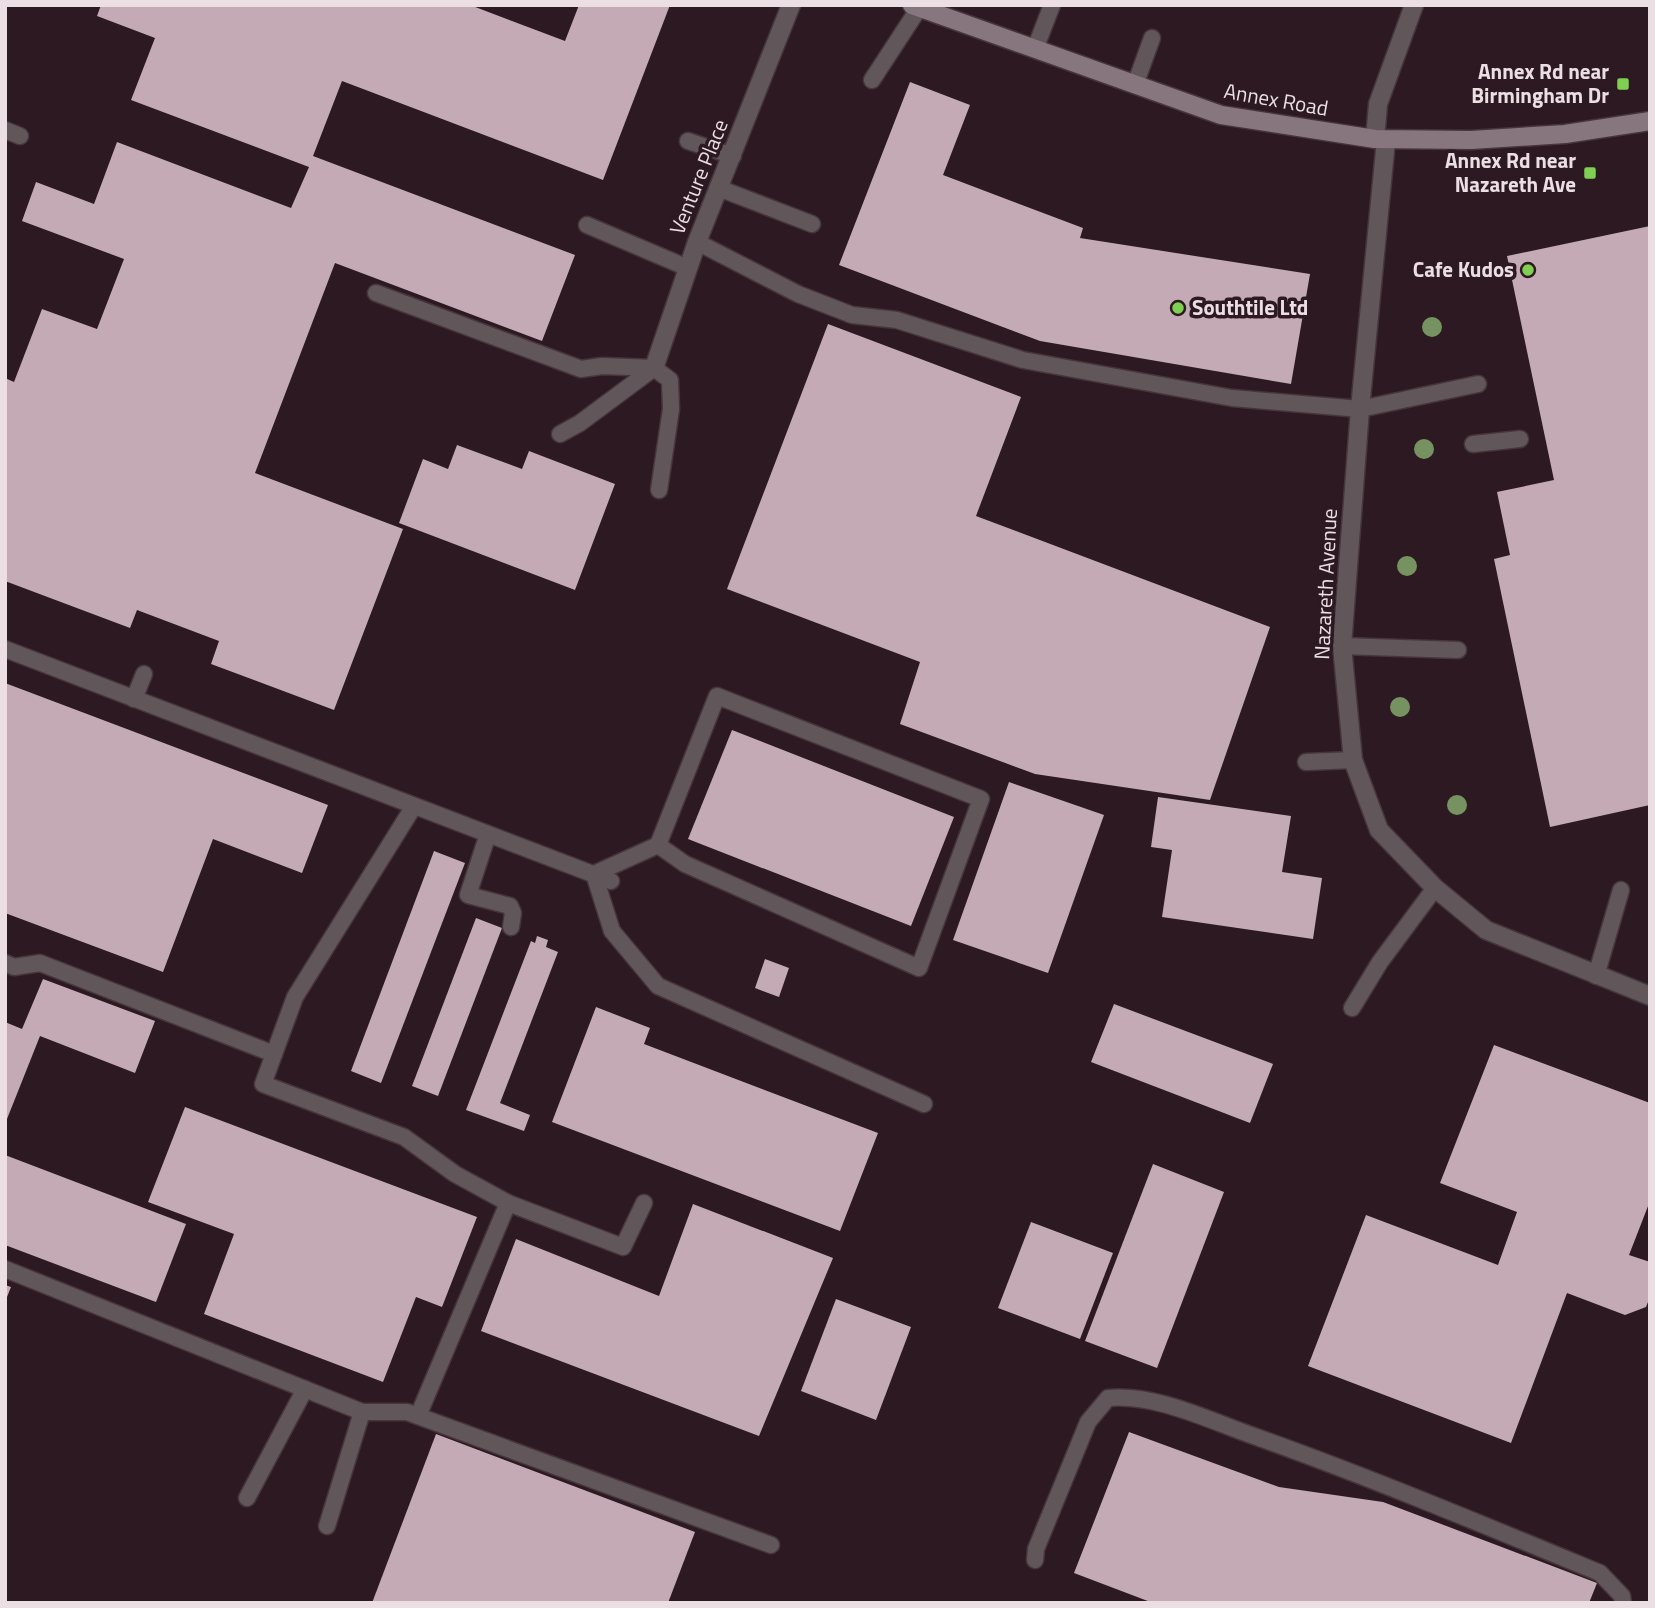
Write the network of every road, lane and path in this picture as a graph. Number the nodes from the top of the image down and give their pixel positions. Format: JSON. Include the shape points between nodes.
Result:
{"nodes":[{"id":1,"x":790,"y":5,"type":"edge"},
{"id":2,"x":1052,"y":5,"type":"edge"},
{"id":3,"x":1414,"y":5,"type":"edge"},
{"id":4,"x":917,"y":6,"type":"edge"},
{"id":5,"x":1153,"y":38,"type":"dead end"},
{"id":6,"x":1035,"y":49,"type":"junction"},
{"id":7,"x":872,"y":80,"type":"dead end"},
{"id":8,"x":1135,"y":85,"type":"junction"},
{"id":9,"x":1650,"y":121,"type":"edge"},
{"id":10,"x":1381,"y":140,"type":"junction"},
{"id":11,"x":688,"y":141,"type":"dead end"},
{"id":12,"x":733,"y":156,"type":"junction"},
{"id":13,"x":720,"y":189,"type":"junction"},
{"id":14,"x":812,"y":224,"type":"dead end"},
{"id":15,"x":587,"y":225,"type":"dead end"},
{"id":16,"x":697,"y":242,"type":"junction"},
{"id":17,"x":688,"y":268,"type":"junction"},
{"id":18,"x":376,"y":293,"type":"dead end"},
{"id":19,"x":654,"y":368,"type":"junction"},
{"id":20,"x":1478,"y":384,"type":"dead end"},
{"id":21,"x":1360,"y":409,"type":"junction"},
{"id":22,"x":560,"y":434,"type":"dead end"},
{"id":23,"x":1520,"y":439,"type":"dead end"},
{"id":24,"x":1473,"y":444,"type":"dead end"},
{"id":25,"x":659,"y":490,"type":"dead end"},
{"id":26,"x":1342,"y":646,"type":"junction"},
{"id":27,"x":5,"y":649,"type":"edge"},
{"id":28,"x":1458,"y":650,"type":"dead end"},
{"id":29,"x":144,"y":674,"type":"dead end"},
{"id":30,"x":134,"y":699,"type":"junction"},
{"id":31,"x":1353,"y":760,"type":"junction"},
{"id":32,"x":1306,"y":762,"type":"dead end"},
{"id":33,"x":414,"y":806,"type":"junction"},
{"id":34,"x":488,"y":834,"type":"junction"},
{"id":35,"x":658,"y":845,"type":"junction"},
{"id":36,"x":594,"y":874,"type":"junction"},
{"id":37,"x":611,"y":881,"type":"dead end"},
{"id":38,"x":1434,"y":888,"type":"junction"},
{"id":39,"x":1621,"y":890,"type":"dead end"},
{"id":40,"x":511,"y":927,"type":"dead end"},
{"id":41,"x":5,"y":963,"type":"edge"},
{"id":42,"x":1596,"y":975,"type":"junction"},
{"id":43,"x":1650,"y":996,"type":"edge"},
{"id":44,"x":1352,"y":1008,"type":"dead end"},
{"id":45,"x":274,"y":1054,"type":"junction"},
{"id":46,"x":924,"y":1104,"type":"dead end"},
{"id":47,"x":508,"y":1203,"type":"junction"},
{"id":48,"x":644,"y":1203,"type":"dead end"},
{"id":49,"x":5,"y":1269,"type":"edge"},
{"id":50,"x":305,"y":1389,"type":"junction"},
{"id":51,"x":362,"y":1412,"type":"junction"},
{"id":52,"x":418,"y":1416,"type":"junction"},
{"id":53,"x":247,"y":1498,"type":"dead end"},
{"id":54,"x":327,"y":1526,"type":"dead end"},
{"id":55,"x":771,"y":1545,"type":"dead end"},
{"id":56,"x":1035,"y":1560,"type":"dead end"},
{"id":57,"x":1623,"y":1603,"type":"edge"}],
"edges":[{"from":1,"to":12,"type":"street","name":"Venture Place"},
{"from":2,"to":6,"type":"lane"},
{"from":3,"to":10,"type":"street","name":"Nazareth Avenue","via":[[1378,104]]},
{"from":4,"to":6,"type":"street","name":"Annex Road"},
{"from":4,"to":7,"type":"lane"},
{"from":5,"to":8,"type":"lane"},
{"from":6,"to":8,"type":"street","name":"Annex Road"},
{"from":8,"to":10,"type":"street","name":"Annex Road","via":[[1221,115]]},
{"from":9,"to":10,"type":"street","name":"Annex Road","via":[[1565,134]]},
{"from":10,"to":21,"type":"street","name":"Nazareth Avenue"},
{"from":11,"to":12,"type":"lane"},
{"from":12,"to":13,"type":"street","name":"Venture Place"},
{"from":13,"to":14,"type":"lane"},
{"from":13,"to":16,"type":"street","name":"Venture Place"},
{"from":15,"to":17,"type":"lane"},
{"from":16,"to":17,"type":"street","name":"Venture Place"},
{"from":16,"to":21,"type":"lane","via":[[798,294],[852,315],[897,320],[1023,360],[1232,398]]},
{"from":17,"to":19,"type":"street","name":"Venture Place"},
{"from":18,"to":19,"type":"lane","via":[[581,369]]},
{"from":19,"to":22,"type":"lane"},
{"from":19,"to":25,"type":"lane","via":[[670,380],[671,410]]},
{"from":20,"to":21,"type":"lane"},
{"from":21,"to":26,"type":"street","name":"Nazareth Avenue"},
{"from":23,"to":24,"type":"lane"},
{"from":26,"to":28,"type":"lane"},
{"from":26,"to":31,"type":"street","name":"Nazareth Avenue"},
{"from":27,"to":30,"type":"lane"},
{"from":29,"to":30,"type":"lane"},
{"from":30,"to":33,"type":"lane"},
{"from":31,"to":32,"type":"lane"},
{"from":31,"to":38,"type":"street","name":"Nazareth Avenue","via":[[1379,830]]},
{"from":33,"to":34,"type":"lane"},
{"from":33,"to":45,"type":"lane","via":[[295,997]]},
{"from":34,"to":36,"type":"lane"},
{"from":34,"to":40,"type":"lane","via":[[468,895],[510,906]]},
{"from":35,"to":35,"type":"lane","via":[[685,864],[919,968],[981,799],[717,696]]},
{"from":35,"to":36,"type":"lane"},
{"from":36,"to":37,"type":"lane"},
{"from":36,"to":46,"type":"lane","via":[[612,931],[658,986]]},
{"from":38,"to":42,"type":"street","name":"Nazareth Avenue","via":[[1486,930]]},
{"from":38,"to":44,"type":"lane"},
{"from":39,"to":42,"type":"lane"},
{"from":41,"to":45,"type":"lane","via":[[14,967],[40,963]]},
{"from":42,"to":43,"type":"street","name":"Nazareth Avenue"},
{"from":45,"to":47,"type":"lane","via":[[263,1084],[404,1137],[455,1174]]},
{"from":47,"to":48,"type":"lane","via":[[624,1247]]},
{"from":47,"to":52,"type":"lane"},
{"from":49,"to":50,"type":"lane"},
{"from":50,"to":51,"type":"lane"},
{"from":50,"to":53,"type":"lane"},
{"from":51,"to":52,"type":"lane"},
{"from":51,"to":54,"type":"lane"},
{"from":52,"to":55,"type":"lane"},
{"from":56,"to":57,"type":"lane","via":[[1035,1549],[1088,1422],[1108,1398],[1130,1396],[1366,1476],[1600,1573]]}]}
